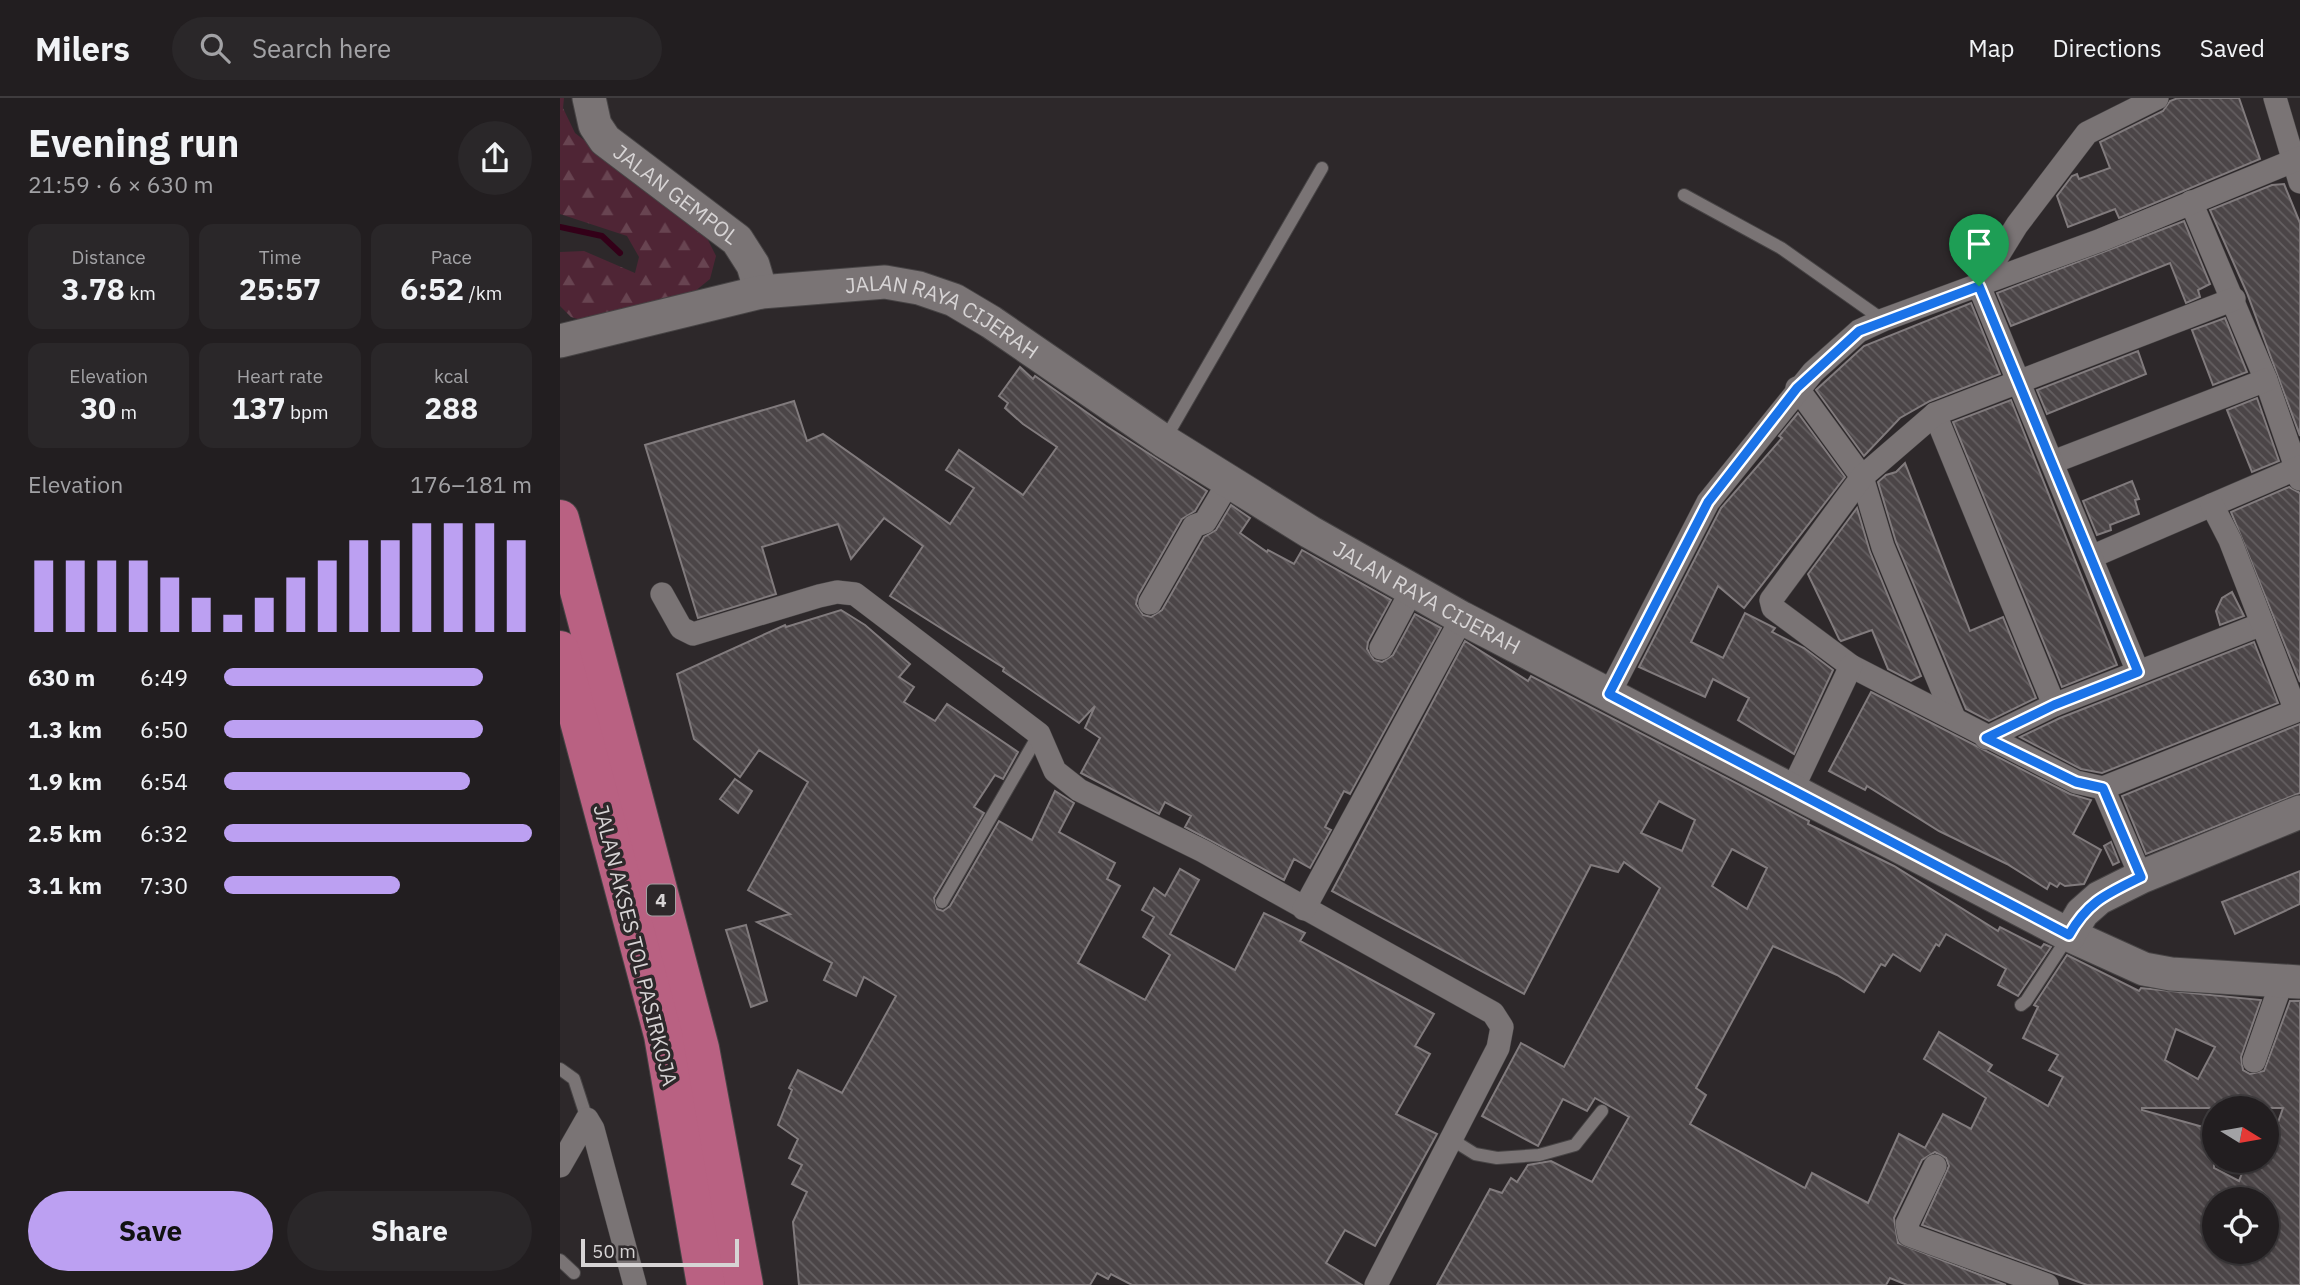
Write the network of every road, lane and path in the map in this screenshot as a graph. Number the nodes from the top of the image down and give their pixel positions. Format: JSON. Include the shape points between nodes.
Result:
{"nodes":[{"id":1,"x":589,"y":98,"type":"edge"},
{"id":2,"x":2157,"y":98,"type":"edge"},
{"id":3,"x":2275,"y":98,"type":"edge"},
{"id":4,"x":1322,"y":168,"type":"dead end"},
{"id":5,"x":2297,"y":168,"type":"edge"},
{"id":6,"x":1684,"y":195,"type":"dead end"},
{"id":7,"x":2191,"y":202,"type":"junction"},
{"id":8,"x":1979,"y":286,"type":"junction"},
{"id":9,"x":761,"y":292,"type":"junction"},
{"id":10,"x":2234,"y":299,"type":"junction"},
{"id":11,"x":1883,"y":320,"type":"junction"},
{"id":12,"x":560,"y":341,"type":"edge"},
{"id":13,"x":2266,"y":380,"type":"junction"},
{"id":14,"x":2017,"y":382,"type":"junction"},
{"id":15,"x":1797,"y":388,"type":"junction"},
{"id":16,"x":1936,"y":414,"type":"junction"},
{"id":17,"x":1164,"y":441,"type":"junction"},
{"id":18,"x":2053,"y":462,"type":"junction"},
{"id":19,"x":2299,"y":472,"type":"edge"},
{"id":20,"x":1862,"y":477,"type":"junction"},
{"id":21,"x":1228,"y":483,"type":"junction"},
{"id":22,"x":2212,"y":505,"type":"junction"},
{"id":23,"x":560,"y":519,"type":"edge"},
{"id":24,"x":2091,"y":557,"type":"junction"},
{"id":25,"x":1412,"y":590,"type":"junction"},
{"id":26,"x":662,"y":594,"type":"dead end"},
{"id":27,"x":1150,"y":603,"type":"dead end"},
{"id":28,"x":1462,"y":618,"type":"junction"},
{"id":29,"x":2262,"y":624,"type":"junction"},
{"id":30,"x":1381,"y":648,"type":"dead end"},
{"id":31,"x":560,"y":650,"type":"edge"},
{"id":32,"x":1851,"y":666,"type":"junction"},
{"id":33,"x":2138,"y":672,"type":"junction"},
{"id":34,"x":1609,"y":694,"type":"junction"},
{"id":35,"x":2054,"y":705,"type":"junction"},
{"id":36,"x":2298,"y":711,"type":"edge"},
{"id":37,"x":1954,"y":718,"type":"junction"},
{"id":38,"x":1040,"y":734,"type":"junction"},
{"id":39,"x":1986,"y":738,"type":"junction"},
{"id":40,"x":2103,"y":788,"type":"junction"},
{"id":41,"x":1792,"y":790,"type":"junction"},
{"id":42,"x":2300,"y":812,"type":"edge"},
{"id":43,"x":2141,"y":877,"type":"junction"},
{"id":44,"x":942,"y":902,"type":"dead end"},
{"id":45,"x":1304,"y":909,"type":"junction"},
{"id":46,"x":2069,"y":935,"type":"junction"},
{"id":47,"x":2291,"y":981,"type":"edge"},
{"id":48,"x":2021,"y":1005,"type":"dead end"},
{"id":49,"x":2254,"y":1061,"type":"dead end"},
{"id":50,"x":560,"y":1069,"type":"edge"},
{"id":51,"x":1602,"y":1111,"type":"dead end"},
{"id":52,"x":587,"y":1119,"type":"junction"},
{"id":53,"x":1451,"y":1139,"type":"junction"},
{"id":54,"x":560,"y":1166,"type":"edge"},
{"id":55,"x":1936,"y":1166,"type":"dead end"},
{"id":56,"x":560,"y":1261,"type":"edge"},
{"id":57,"x":574,"y":1273,"type":"dead end"},
{"id":58,"x":635,"y":1285,"type":"edge"},
{"id":59,"x":706,"y":1285,"type":"edge"},
{"id":60,"x":744,"y":1285,"type":"edge"},
{"id":61,"x":1376,"y":1285,"type":"edge"},
{"id":62,"x":2047,"y":1285,"type":"edge"}],
"edges":[{"from":1,"to":9,"type":"main road","name":"JALAN GEMPOL","via":[[594,125],[605,140],[737,240],[753,265]]},
{"from":2,"to":8,"type":"street","via":[[2087,133],[2017,225]]},
{"from":3,"to":5,"type":"street"},
{"from":4,"to":17,"type":"lane"},
{"from":5,"to":7,"type":"street"},
{"from":6,"to":11,"type":"lane","via":[[1781,248]]},
{"from":7,"to":8,"type":"street"},
{"from":7,"to":10,"type":"street"},
{"from":8,"to":11,"type":"street"},
{"from":8,"to":14,"type":"street"},
{"from":9,"to":12,"type":"main road","name":"JALAN RAYA CIJERAH"},
{"from":9,"to":17,"type":"main road","name":"JALAN RAYA CIJERAH","via":[[885,282],[954,300]]},
{"from":10,"to":13,"type":"street"},
{"from":10,"to":14,"type":"street"},
{"from":11,"to":15,"type":"street","via":[[1846,340]]},
{"from":13,"to":18,"type":"street"},
{"from":13,"to":19,"type":"street"},
{"from":14,"to":16,"type":"street"},
{"from":14,"to":18,"type":"street"},
{"from":15,"to":20,"type":"street"},
{"from":15,"to":34,"type":"street","via":[[1708,502]]},
{"from":16,"to":20,"type":"street"},
{"from":16,"to":35,"type":"street"},
{"from":17,"to":21,"type":"main road","name":"JALAN RAYA CIJERAH"},
{"from":18,"to":24,"type":"street"},
{"from":19,"to":22,"type":"street"},
{"from":20,"to":32,"type":"street","via":[[1771,600],[1773,608]]},
{"from":20,"to":37,"type":"street","via":[[1883,547]]},
{"from":21,"to":25,"type":"main road","name":"JALAN RAYA CIJERAH"},
{"from":21,"to":27,"type":"street","via":[[1205,522],[1194,526]]},
{"from":22,"to":24,"type":"street"},
{"from":22,"to":29,"type":"street"},
{"from":23,"to":60,"type":"highway","name":"JALAN AKSES TOL PASIRKOJA","number":"4","via":[[700,1048]]},
{"from":24,"to":33,"type":"street"},
{"from":25,"to":28,"type":"main road","name":"JALAN RAYA CIJERAH"},
{"from":25,"to":30,"type":"street"},
{"from":26,"to":38,"type":"street","via":[[681,628],[693,634],[819,596],[855,594]]},
{"from":28,"to":34,"type":"main road","name":"JALAN RAYA CIJERAH"},
{"from":28,"to":45,"type":"street"},
{"from":29,"to":33,"type":"street"},
{"from":29,"to":36,"type":"street"},
{"from":31,"to":59,"type":"highway","name":"JALAN AKSES TOL PASIRKOJA","number":"4","via":[[663,1035]]},
{"from":32,"to":37,"type":"street"},
{"from":32,"to":41,"type":"street"},
{"from":33,"to":35,"type":"street"},
{"from":34,"to":41,"type":"main road","name":"JALAN RAYA CIJERAH"},
{"from":35,"to":39,"type":"street"},
{"from":36,"to":40,"type":"street"},
{"from":37,"to":39,"type":"street"},
{"from":38,"to":44,"type":"lane"},
{"from":38,"to":45,"type":"street","via":[[1055,771],[1069,783]]},
{"from":39,"to":40,"type":"street","via":[[2076,782]]},
{"from":40,"to":43,"type":"street"},
{"from":41,"to":46,"type":"main road","name":"JALAN RAYA CIJERAH"},
{"from":42,"to":43,"type":"main road"},
{"from":43,"to":46,"type":"main road","via":[[2099,898],[2082,913]]},
{"from":45,"to":53,"type":"street","via":[[1493,1013],[1502,1027],[1498,1048]]},
{"from":46,"to":47,"type":"main road","name":"JALAN RAYA CIJERAH","via":[[2144,969]]},
{"from":46,"to":48,"type":"lane"},
{"from":47,"to":49,"type":"street"},
{"from":50,"to":52,"type":"lane","via":[[574,1079]]},
{"from":51,"to":53,"type":"lane","via":[[1575,1145],[1539,1155],[1497,1158],[1475,1154]]},
{"from":52,"to":54,"type":"street"},
{"from":52,"to":58,"type":"street"},
{"from":53,"to":61,"type":"street"},
{"from":55,"to":62,"type":"street","via":[[1907,1224],[1909,1235]]},
{"from":56,"to":57,"type":"lane"}]}
